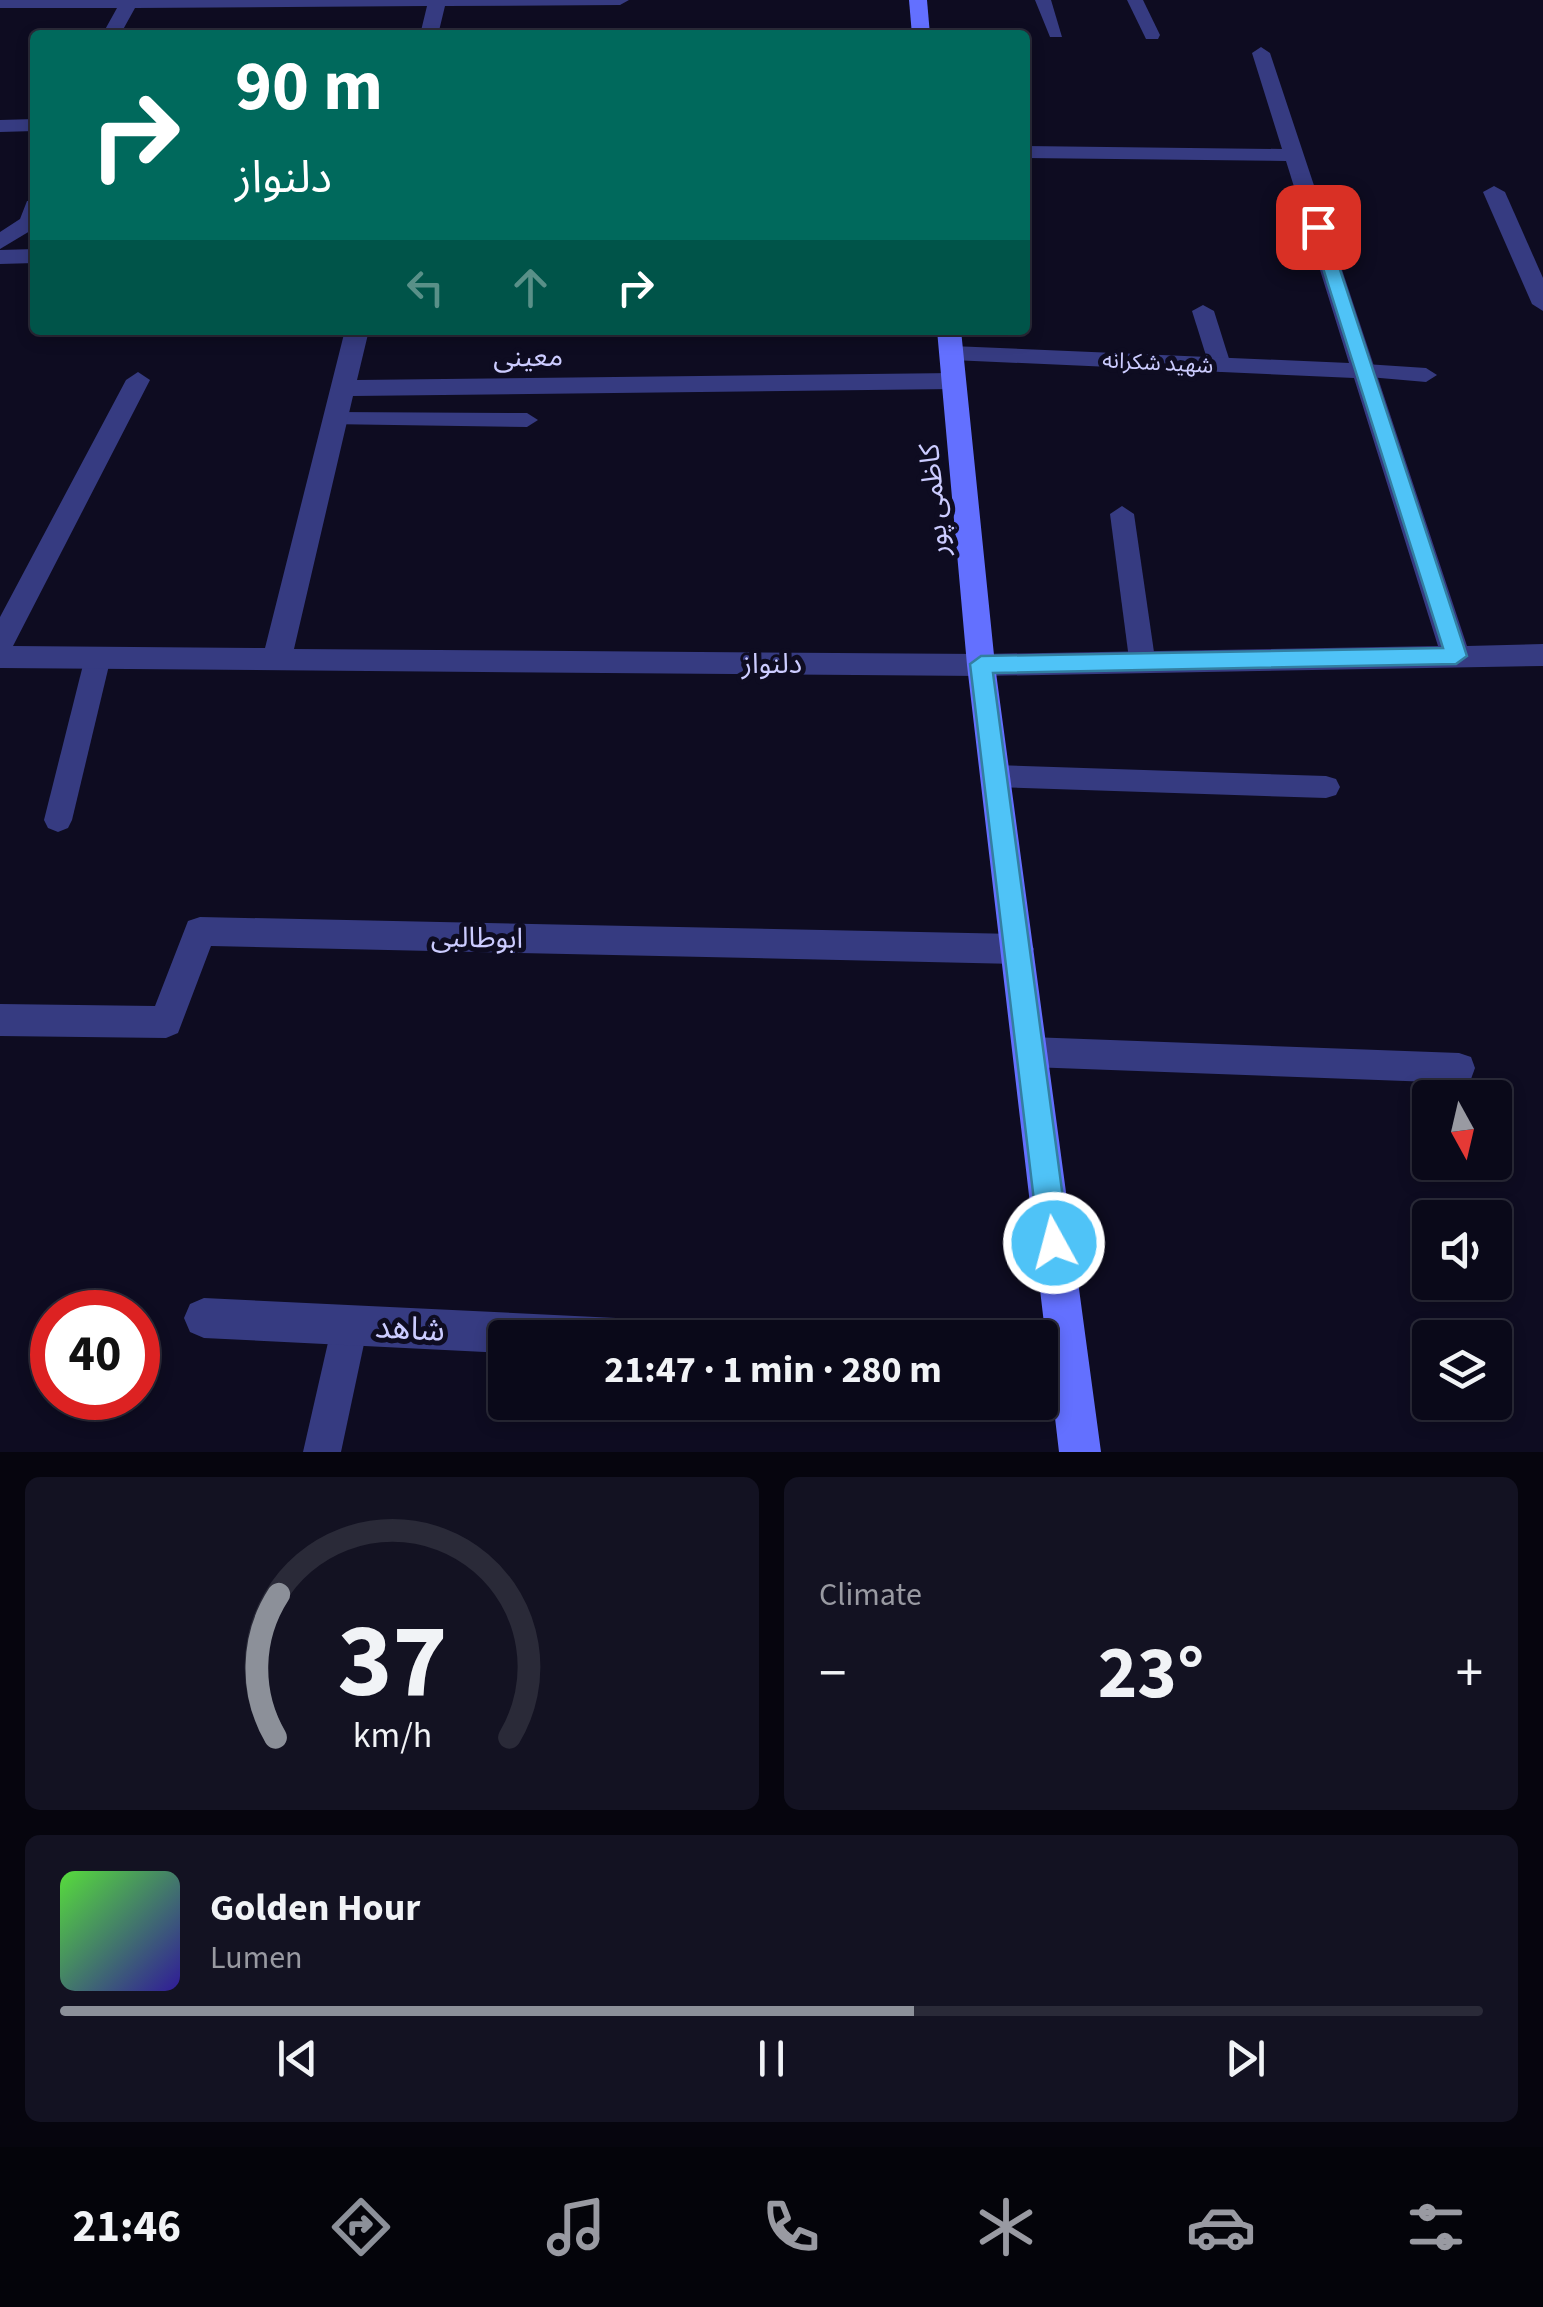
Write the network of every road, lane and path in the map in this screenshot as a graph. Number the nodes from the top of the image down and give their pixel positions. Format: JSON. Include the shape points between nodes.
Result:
{"nodes":[{"id":1,"x":620,"y":0,"type":"edge"},
{"id":2,"x":918,"y":0,"type":"edge"},
{"id":3,"x":1042,"y":0,"type":"edge"},
{"id":4,"x":1134,"y":0,"type":"edge"},
{"id":5,"x":437,"y":1,"type":"edge"},
{"id":6,"x":129,"y":2,"type":"edge"},
{"id":7,"x":0,"y":3,"type":"edge"},
{"id":8,"x":114,"y":30,"type":"edge"},
{"id":9,"x":430,"y":30,"type":"edge"},
{"id":10,"x":921,"y":30,"type":"edge"},
{"id":11,"x":1056,"y":33,"type":"dead end"},
{"id":12,"x":1152,"y":36,"type":"dead end"},
{"id":13,"x":1261,"y":53,"type":"dead end"},
{"id":14,"x":30,"y":125,"type":"edge"},
{"id":15,"x":0,"y":126,"type":"edge"},
{"id":16,"x":1030,"y":152,"type":"edge"},
{"id":17,"x":1294,"y":156,"type":"junction"},
{"id":18,"x":1494,"y":192,"type":"dead end"},
{"id":19,"x":30,"y":222,"type":"edge"},
{"id":20,"x":0,"y":242,"type":"edge"},
{"id":21,"x":30,"y":256,"type":"edge"},
{"id":22,"x":0,"y":257,"type":"edge"},
{"id":23,"x":1543,"y":304,"type":"edge"},
{"id":24,"x":1204,"y":311,"type":"dead end"},
{"id":25,"x":356,"y":335,"type":"edge"},
{"id":26,"x":950,"y":342,"type":"edge"},
{"id":27,"x":1220,"y":365,"type":"junction"},
{"id":28,"x":1365,"y":371,"type":"junction"},
{"id":29,"x":1426,"y":375,"type":"dead end"},
{"id":30,"x":138,"y":380,"type":"dead end"},
{"id":31,"x":954,"y":381,"type":"junction"},
{"id":32,"x":343,"y":388,"type":"junction"},
{"id":33,"x":336,"y":419,"type":"junction"},
{"id":34,"x":526,"y":420,"type":"dead end"},
{"id":35,"x":1122,"y":514,"type":"dead end"},
{"id":36,"x":0,"y":644,"type":"edge"},
{"id":37,"x":1543,"y":655,"type":"edge"},
{"id":38,"x":1456,"y":656,"type":"junction"},
{"id":39,"x":0,"y":657,"type":"edge"},
{"id":40,"x":98,"y":658,"type":"junction"},
{"id":41,"x":276,"y":659,"type":"junction"},
{"id":42,"x":1142,"y":659,"type":"junction"},
{"id":43,"x":981,"y":664,"type":"junction"},
{"id":44,"x":996,"y":776,"type":"junction"},
{"id":45,"x":1326,"y":786,"type":"dead end"},
{"id":46,"x":58,"y":820,"type":"dead end"},
{"id":47,"x":1017,"y":949,"type":"junction"},
{"id":48,"x":0,"y":1020,"type":"edge"},
{"id":49,"x":1030,"y":1052,"type":"junction"},
{"id":50,"x":1458,"y":1068,"type":"dead end"},
{"id":51,"x":204,"y":1318,"type":"dead end"},
{"id":52,"x":1051,"y":1320,"type":"edge"},
{"id":53,"x":350,"y":1325,"type":"junction"},
{"id":54,"x":488,"y":1332,"type":"edge"},
{"id":55,"x":1058,"y":1372,"type":"edge"},
{"id":56,"x":322,"y":1452,"type":"edge"},
{"id":57,"x":1080,"y":1452,"type":"edge"}],
"edges":[{"from":1,"to":5,"type":"street"},
{"from":2,"to":10,"type":"street"},
{"from":3,"to":11,"type":"lane"},
{"from":4,"to":12,"type":"lane"},
{"from":5,"to":6,"type":"street"},
{"from":5,"to":9,"type":"street"},
{"from":6,"to":7,"type":"street"},
{"from":6,"to":8,"type":"street"},
{"from":13,"to":17,"type":"street"},
{"from":14,"to":15,"type":"street"},
{"from":16,"to":17,"type":"street"},
{"from":17,"to":28,"type":"street"},
{"from":18,"to":23,"type":"street"},
{"from":19,"to":20,"type":"street"},
{"from":21,"to":22,"type":"street"},
{"from":24,"to":27,"type":"lane"},
{"from":25,"to":32,"type":"street"},
{"from":26,"to":27,"type":"street","name":"شهید شکرانه"},
{"from":26,"to":31,"type":"street","name":"کاظمی پور"},
{"from":27,"to":28,"type":"street","name":"شهید شکرانه"},
{"from":28,"to":29,"type":"lane"},
{"from":28,"to":38,"type":"street"},
{"from":30,"to":36,"type":"street"},
{"from":31,"to":32,"type":"street","name":"معینی"},
{"from":31,"to":43,"type":"street","name":"کاظمی پور"},
{"from":32,"to":33,"type":"street"},
{"from":33,"to":34,"type":"lane"},
{"from":33,"to":41,"type":"street"},
{"from":35,"to":42,"type":"lane"},
{"from":37,"to":38,"type":"street","name":"دلنواز"},
{"from":38,"to":42,"type":"street","name":"دلنواز"},
{"from":39,"to":40,"type":"street","name":"دلنواز"},
{"from":40,"to":41,"type":"street","name":"دلنواز"},
{"from":40,"to":46,"type":"lane"},
{"from":41,"to":43,"type":"street","name":"دلنواز"},
{"from":42,"to":43,"type":"street","name":"دلنواز"},
{"from":43,"to":44,"type":"street","name":"کاظمی پور"},
{"from":44,"to":45,"type":"lane"},
{"from":44,"to":47,"type":"street","name":"کاظمی پور"},
{"from":47,"to":48,"type":"street","name":"ابوطالبی","via":[[200,930],[166,1022]]},
{"from":47,"to":49,"type":"street","name":"کاظمی پور"},
{"from":49,"to":50,"type":"lane"},
{"from":49,"to":52,"type":"street","name":"کاظمی پور"},
{"from":51,"to":53,"type":"street","name":"شاهد"},
{"from":53,"to":54,"type":"street","name":"شاهد"},
{"from":53,"to":56,"type":"lane"},
{"from":55,"to":57,"type":"street","name":"کاظمی پور"}]}
